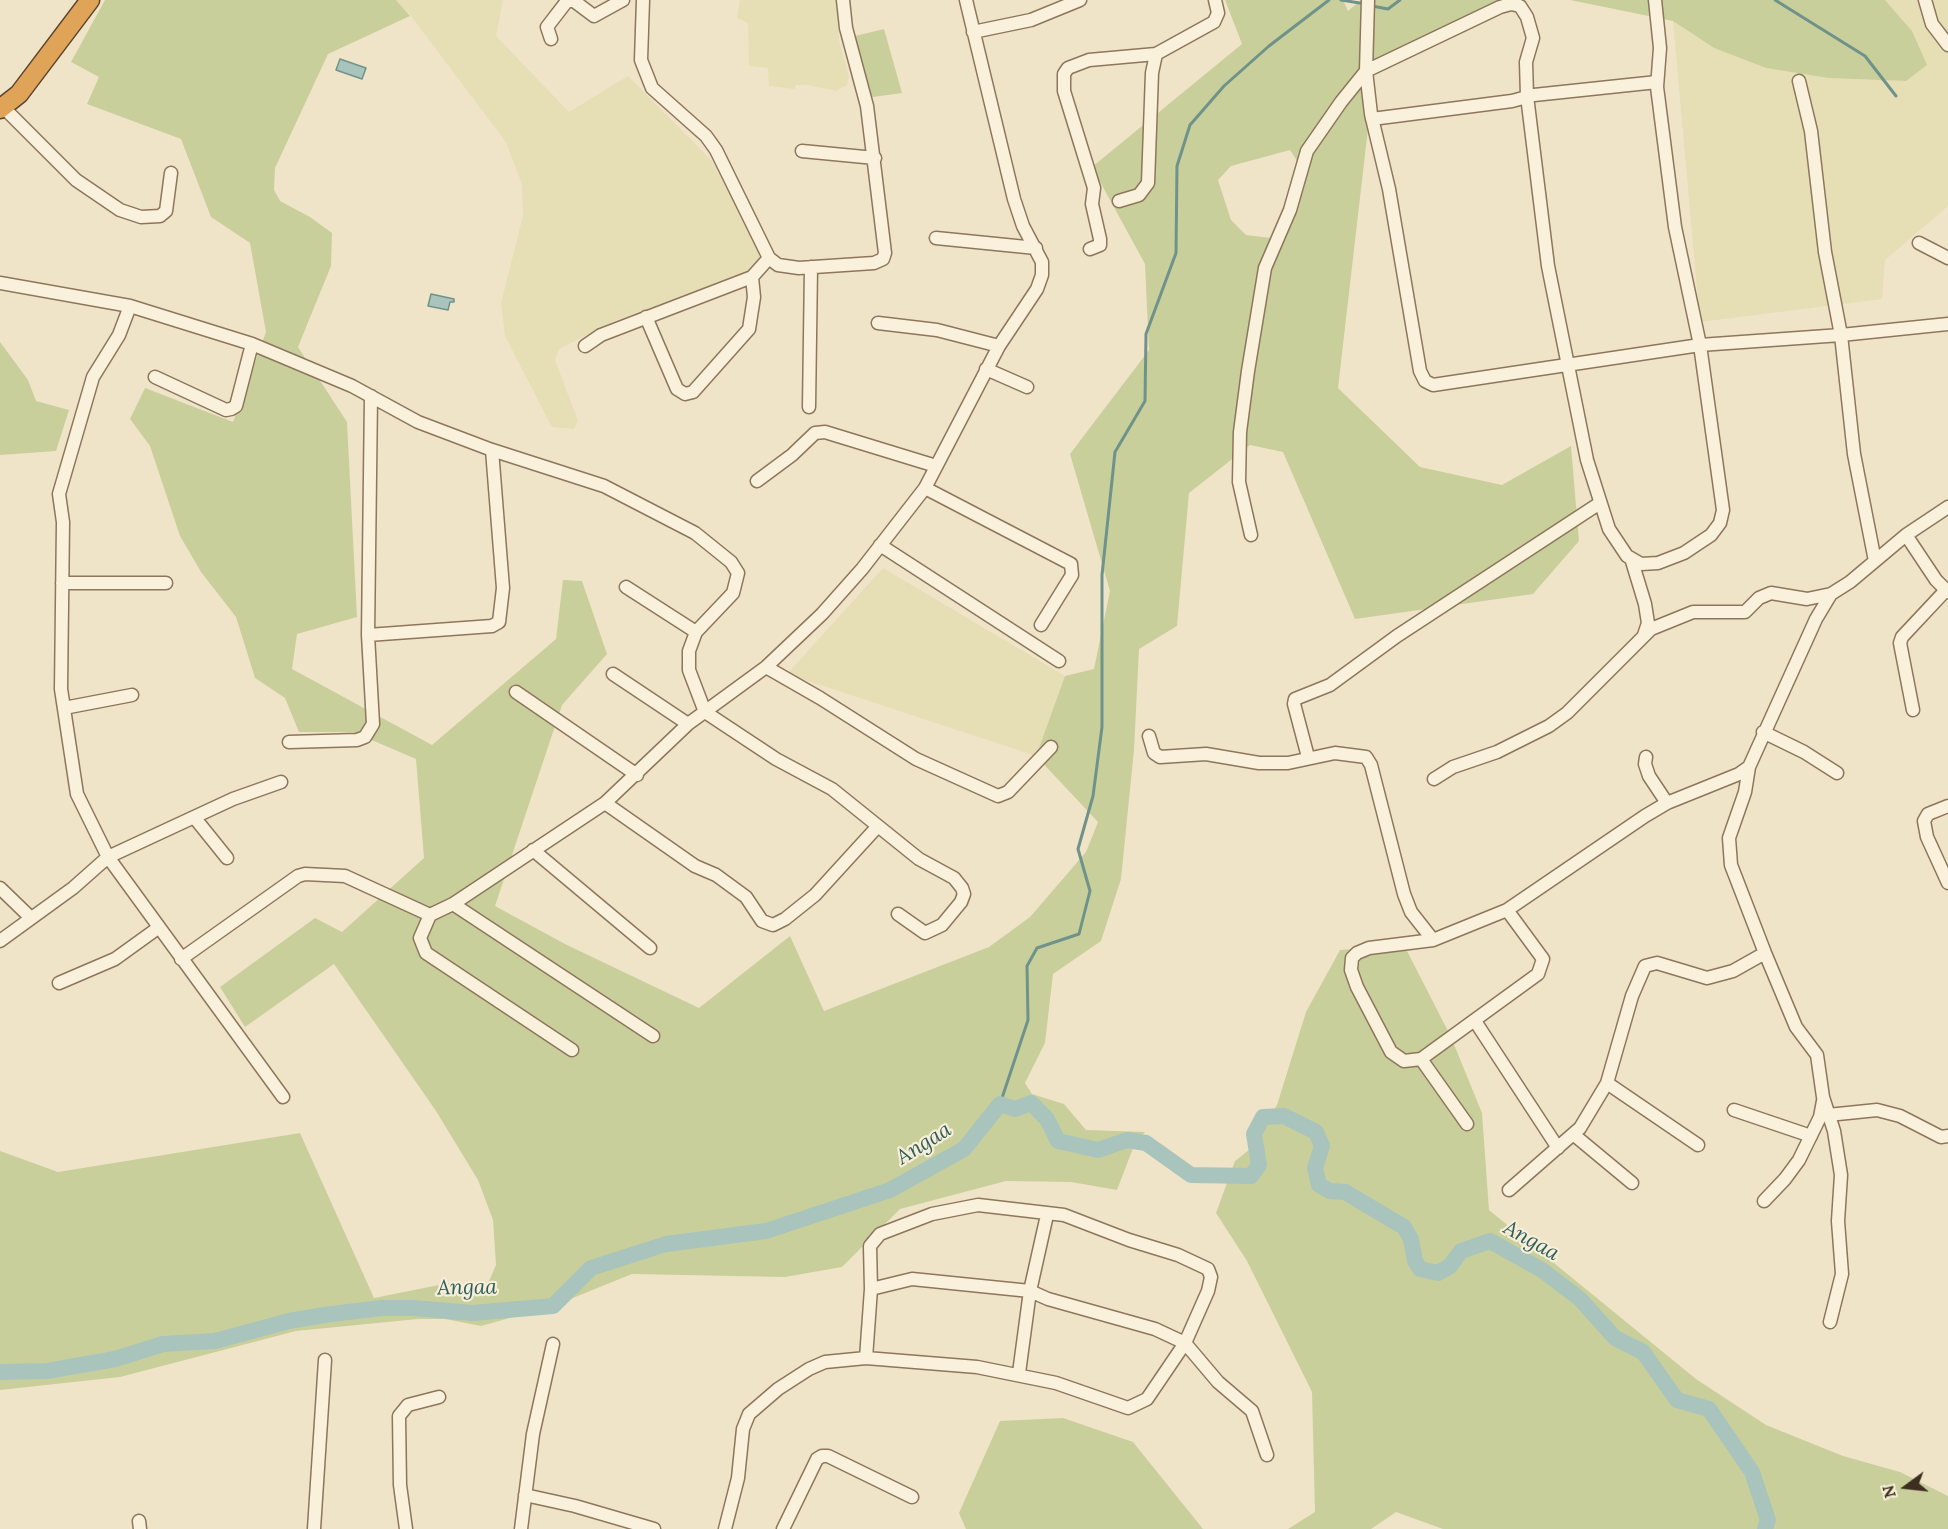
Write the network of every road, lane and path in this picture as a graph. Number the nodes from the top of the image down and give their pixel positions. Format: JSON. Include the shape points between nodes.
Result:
{"nodes":[{"id":1,"x":90,"y":0,"type":"edge"},
{"id":2,"x":623,"y":0,"type":"edge"},
{"id":3,"x":643,"y":0,"type":"edge"},
{"id":4,"x":843,"y":0,"type":"edge"},
{"id":5,"x":966,"y":0,"type":"edge"},
{"id":6,"x":1080,"y":0,"type":"edge"},
{"id":7,"x":1215,"y":0,"type":"edge"},
{"id":8,"x":1655,"y":0,"type":"edge"},
{"id":9,"x":1925,"y":0,"type":"edge"},
{"id":10,"x":1368,"y":6,"type":"edge"},
{"id":11,"x":973,"y":32,"type":"junction"},
{"id":12,"x":551,"y":39,"type":"dead end"},
{"id":13,"x":1948,"y":45,"type":"edge"},
{"id":14,"x":1156,"y":54,"type":"junction"},
{"id":15,"x":1366,"y":71,"type":"junction"},
{"id":16,"x":1799,"y":81,"type":"dead end"},
{"id":17,"x":1657,"y":82,"type":"junction"},
{"id":18,"x":1527,"y":96,"type":"junction"},
{"id":19,"x":1,"y":108,"type":"edge"},
{"id":20,"x":1372,"y":118,"type":"junction"},
{"id":21,"x":802,"y":151,"type":"dead end"},
{"id":22,"x":875,"y":158,"type":"junction"},
{"id":23,"x":171,"y":173,"type":"dead end"},
{"id":24,"x":1119,"y":201,"type":"dead end"},
{"id":25,"x":936,"y":238,"type":"dead end"},
{"id":26,"x":1919,"y":243,"type":"dead end"},
{"id":27,"x":1036,"y":248,"type":"junction"},
{"id":28,"x":1090,"y":249,"type":"dead end"},
{"id":29,"x":769,"y":258,"type":"junction"},
{"id":30,"x":1948,"y":258,"type":"edge"},
{"id":31,"x":811,"y":267,"type":"junction"},
{"id":32,"x":752,"y":277,"type":"junction"},
{"id":33,"x":0,"y":283,"type":"edge"},
{"id":34,"x":130,"y":306,"type":"junction"},
{"id":35,"x":646,"y":317,"type":"junction"},
{"id":36,"x":878,"y":323,"type":"dead end"},
{"id":37,"x":1948,"y":324,"type":"edge"},
{"id":38,"x":1841,"y":335,"type":"junction"},
{"id":39,"x":252,"y":344,"type":"junction"},
{"id":40,"x":999,"y":345,"type":"junction"},
{"id":41,"x":1700,"y":345,"type":"junction"},
{"id":42,"x":585,"y":346,"type":"dead end"},
{"id":43,"x":1568,"y":364,"type":"junction"},
{"id":44,"x":986,"y":369,"type":"junction"},
{"id":45,"x":155,"y":377,"type":"dead end"},
{"id":46,"x":1027,"y":387,"type":"dead end"},
{"id":47,"x":371,"y":396,"type":"junction"},
{"id":48,"x":809,"y":407,"type":"dead end"},
{"id":49,"x":492,"y":450,"type":"junction"},
{"id":50,"x":936,"y":466,"type":"junction"},
{"id":51,"x":757,"y":481,"type":"dead end"},
{"id":52,"x":925,"y":488,"type":"junction"},
{"id":53,"x":1600,"y":503,"type":"junction"},
{"id":54,"x":1948,"y":507,"type":"edge"},
{"id":55,"x":1251,"y":535,"type":"dead end"},
{"id":56,"x":1906,"y":535,"type":"junction"},
{"id":57,"x":880,"y":545,"type":"junction"},
{"id":58,"x":1631,"y":558,"type":"junction"},
{"id":59,"x":1875,"y":561,"type":"junction"},
{"id":60,"x":62,"y":583,"type":"junction"},
{"id":61,"x":166,"y":583,"type":"dead end"},
{"id":62,"x":626,"y":587,"type":"dead end"},
{"id":63,"x":1947,"y":591,"type":"edge"},
{"id":64,"x":1832,"y":594,"type":"junction"},
{"id":65,"x":1041,"y":625,"type":"dead end"},
{"id":66,"x":696,"y":632,"type":"junction"},
{"id":67,"x":368,"y":635,"type":"junction"},
{"id":68,"x":1644,"y":635,"type":"junction"},
{"id":69,"x":1059,"y":661,"type":"dead end"},
{"id":70,"x":766,"y":667,"type":"junction"},
{"id":71,"x":613,"y":674,"type":"dead end"},
{"id":72,"x":516,"y":692,"type":"dead end"},
{"id":73,"x":132,"y":695,"type":"dead end"},
{"id":74,"x":64,"y":708,"type":"junction"},
{"id":75,"x":1913,"y":710,"type":"dead end"},
{"id":76,"x":705,"y":712,"type":"junction"},
{"id":77,"x":688,"y":724,"type":"junction"},
{"id":78,"x":1763,"y":732,"type":"junction"},
{"id":79,"x":1149,"y":736,"type":"dead end"},
{"id":80,"x":289,"y":741,"type":"dead end"},
{"id":81,"x":1051,"y":747,"type":"dead end"},
{"id":82,"x":1308,"y":757,"type":"junction"},
{"id":83,"x":1646,"y":757,"type":"dead end"},
{"id":84,"x":1749,"y":767,"type":"junction"},
{"id":85,"x":1837,"y":773,"type":"dead end"},
{"id":86,"x":637,"y":775,"type":"junction"},
{"id":87,"x":1434,"y":779,"type":"dead end"},
{"id":88,"x":281,"y":782,"type":"dead end"},
{"id":89,"x":1667,"y":802,"type":"junction"},
{"id":90,"x":605,"y":803,"type":"junction"},
{"id":91,"x":1948,"y":806,"type":"edge"},
{"id":92,"x":194,"y":816,"type":"junction"},
{"id":93,"x":878,"y":826,"type":"junction"},
{"id":94,"x":533,"y":850,"type":"junction"},
{"id":95,"x":108,"y":857,"type":"junction"},
{"id":96,"x":227,"y":858,"type":"dead end"},
{"id":97,"x":1948,"y":883,"type":"edge"},
{"id":98,"x":0,"y":888,"type":"edge"},
{"id":99,"x":453,"y":904,"type":"junction"},
{"id":100,"x":1508,"y":910,"type":"junction"},
{"id":101,"x":898,"y":914,"type":"dead end"},
{"id":102,"x":430,"y":915,"type":"junction"},
{"id":103,"x":31,"y":918,"type":"junction"},
{"id":104,"x":158,"y":928,"type":"junction"},
{"id":105,"x":1433,"y":940,"type":"junction"},
{"id":106,"x":0,"y":941,"type":"edge"},
{"id":107,"x":650,"y":948,"type":"dead end"},
{"id":108,"x":1765,"y":952,"type":"junction"},
{"id":109,"x":181,"y":959,"type":"junction"},
{"id":110,"x":59,"y":983,"type":"dead end"},
{"id":111,"x":1475,"y":1021,"type":"junction"},
{"id":112,"x":653,"y":1036,"type":"dead end"},
{"id":113,"x":572,"y":1050,"type":"dead end"},
{"id":114,"x":1421,"y":1059,"type":"junction"},
{"id":115,"x":1607,"y":1083,"type":"junction"},
{"id":116,"x":284,"y":1097,"type":"dead end"},
{"id":117,"x":1823,"y":1097,"type":"junction"},
{"id":118,"x":1734,"y":1110,"type":"dead end"},
{"id":119,"x":1828,"y":1115,"type":"junction"},
{"id":120,"x":1467,"y":1124,"type":"dead end"},
{"id":121,"x":1573,"y":1134,"type":"junction"},
{"id":122,"x":1812,"y":1136,"type":"junction"},
{"id":123,"x":1948,"y":1136,"type":"edge"},
{"id":124,"x":1698,"y":1145,"type":"dead end"},
{"id":125,"x":1558,"y":1148,"type":"junction"},
{"id":126,"x":1632,"y":1183,"type":"dead end"},
{"id":127,"x":1509,"y":1190,"type":"dead end"},
{"id":128,"x":1764,"y":1201,"type":"dead end"},
{"id":129,"x":1047,"y":1215,"type":"junction"},
{"id":130,"x":871,"y":1289,"type":"junction"},
{"id":131,"x":1030,"y":1291,"type":"junction"},
{"id":132,"x":1830,"y":1322,"type":"dead end"},
{"id":133,"x":1185,"y":1343,"type":"junction"},
{"id":134,"x":554,"y":1344,"type":"dead end"},
{"id":135,"x":866,"y":1358,"type":"junction"},
{"id":136,"x":325,"y":1360,"type":"dead end"},
{"id":137,"x":1019,"y":1373,"type":"junction"},
{"id":138,"x":439,"y":1397,"type":"dead end"},
{"id":139,"x":1267,"y":1455,"type":"dead end"},
{"id":140,"x":525,"y":1495,"type":"junction"},
{"id":141,"x":912,"y":1497,"type":"dead end"},
{"id":142,"x":614,"y":1523,"type":"edge"},
{"id":143,"x":314,"y":1529,"type":"edge"},
{"id":144,"x":406,"y":1529,"type":"edge"},
{"id":145,"x":521,"y":1529,"type":"edge"},
{"id":146,"x":654,"y":1529,"type":"edge"},
{"id":147,"x":726,"y":1529,"type":"edge"},
{"id":148,"x":783,"y":1529,"type":"edge"}],
"edges":[{"from":1,"to":19,"type":"highway","via":[[19,94]]},
{"from":2,"to":12,"type":"street","via":[[594,16],[574,0],[567,1],[546,27]]},
{"from":3,"to":29,"type":"street","via":[[641,60],[651,88],[706,136],[716,150]]},
{"from":4,"to":22,"type":"street"},
{"from":5,"to":11,"type":"street"},
{"from":6,"to":11,"type":"street","via":[[1031,20]]},
{"from":7,"to":14,"type":"street","via":[[1218,13],[1214,22]]},
{"from":8,"to":17,"type":"street","via":[[1660,48]]},
{"from":9,"to":13,"type":"street","via":[[1932,24]]},
{"from":10,"to":15,"type":"street"},
{"from":11,"to":27,"type":"street","via":[[1014,199]]},
{"from":14,"to":24,"type":"street","via":[[1148,183],[1139,195]]},
{"from":14,"to":28,"type":"street","via":[[1089,60],[1068,68],[1064,74],[1064,91],[1094,188],[1092,204],[1100,246]]},
{"from":15,"to":18,"type":"street","via":[[1511,4],[1520,6],[1533,38],[1526,62]]},
{"from":15,"to":20,"type":"street"},
{"from":15,"to":55,"type":"street","via":[[1307,152],[1290,210],[1265,268],[1240,432],[1239,482]]},
{"from":16,"to":38,"type":"street","via":[[1811,131],[1825,252]]},
{"from":17,"to":18,"type":"street"},
{"from":17,"to":41,"type":"street","via":[[1675,227]]},
{"from":18,"to":20,"type":"street"},
{"from":18,"to":43,"type":"street","via":[[1548,266]]},
{"from":19,"to":23,"type":"street","via":[[76,180],[120,210],[141,217],[160,216],[166,211]]},
{"from":20,"to":43,"type":"street","via":[[1425,381],[1433,385]]},
{"from":21,"to":22,"type":"street"},
{"from":22,"to":31,"type":"street","via":[[885,236],[883,259]]},
{"from":25,"to":27,"type":"street"},
{"from":26,"to":30,"type":"street"},
{"from":27,"to":40,"type":"street","via":[[1042,262],[1037,289]]},
{"from":29,"to":31,"type":"street","via":[[778,265]]},
{"from":29,"to":32,"type":"street"},
{"from":31,"to":48,"type":"street"},
{"from":32,"to":35,"type":"street"},
{"from":32,"to":35,"type":"street","via":[[754,297],[749,329],[693,392],[685,394],[677,389]]},
{"from":33,"to":34,"type":"street"},
{"from":34,"to":39,"type":"street"},
{"from":34,"to":60,"type":"street","via":[[119,335],[93,377],[62,477]]},
{"from":35,"to":42,"type":"street","via":[[601,335]]},
{"from":36,"to":40,"type":"street","via":[[937,330]]},
{"from":37,"to":38,"type":"street"},
{"from":38,"to":41,"type":"street"},
{"from":38,"to":59,"type":"street","via":[[1854,454]]},
{"from":39,"to":45,"type":"street","via":[[236,406],[231,409]]},
{"from":39,"to":47,"type":"street"},
{"from":40,"to":44,"type":"street"},
{"from":41,"to":43,"type":"street"},
{"from":41,"to":58,"type":"street","via":[[1723,510],[1720,523],[1711,535],[1684,554],[1658,563],[1641,564]]},
{"from":43,"to":53,"type":"street","via":[[1587,460]]},
{"from":44,"to":46,"type":"street"},
{"from":44,"to":50,"type":"street"},
{"from":47,"to":49,"type":"street","via":[[418,422]]},
{"from":47,"to":67,"type":"street"},
{"from":49,"to":66,"type":"street","via":[[604,486],[695,533],[731,562],[738,573],[733,593]]},
{"from":49,"to":67,"type":"street","via":[[503,588],[499,622],[492,626]]},
{"from":50,"to":51,"type":"street","via":[[825,432],[815,433],[792,456]]},
{"from":50,"to":52,"type":"street"},
{"from":52,"to":57,"type":"street"},
{"from":52,"to":65,"type":"street","via":[[1071,564],[1072,575]]},
{"from":53,"to":58,"type":"street","via":[[1618,546]]},
{"from":53,"to":82,"type":"street","via":[[1397,636],[1330,685],[1296,699]]},
{"from":54,"to":56,"type":"street"},
{"from":56,"to":59,"type":"street"},
{"from":56,"to":63,"type":"street","via":[[1935,580]]},
{"from":57,"to":69,"type":"street"},
{"from":57,"to":70,"type":"street","via":[[822,614]]},
{"from":58,"to":68,"type":"street","via":[[1645,604],[1648,623]]},
{"from":59,"to":64,"type":"street"},
{"from":60,"to":61,"type":"street"},
{"from":60,"to":74,"type":"street"},
{"from":62,"to":66,"type":"street"},
{"from":63,"to":75,"type":"street","via":[[1900,643]]},
{"from":64,"to":68,"type":"street","via":[[1807,599],[1772,592],[1745,612],[1694,612]]},
{"from":64,"to":78,"type":"street"},
{"from":66,"to":76,"type":"street","via":[[689,651],[689,670]]},
{"from":67,"to":80,"type":"street","via":[[373,724],[365,737]]},
{"from":68,"to":87,"type":"street","via":[[1567,713],[1549,726]]},
{"from":70,"to":76,"type":"street"},
{"from":70,"to":81,"type":"street","via":[[916,759],[998,796],[1008,792]]},
{"from":71,"to":77,"type":"street"},
{"from":72,"to":86,"type":"street"},
{"from":73,"to":74,"type":"street"},
{"from":74,"to":95,"type":"street","via":[[78,794]]},
{"from":76,"to":77,"type":"street"},
{"from":76,"to":93,"type":"street","via":[[776,759],[832,789]]},
{"from":77,"to":86,"type":"street"},
{"from":78,"to":84,"type":"street"},
{"from":78,"to":85,"type":"street"},
{"from":79,"to":82,"type":"street","via":[[1154,753],[1160,758],[1206,754],[1259,763],[1288,763]]},
{"from":82,"to":105,"type":"street","via":[[1362,754],[1371,765],[1404,894],[1411,912]]},
{"from":83,"to":89,"type":"street","via":[[1649,776]]},
{"from":84,"to":89,"type":"street","via":[[1720,783]]},
{"from":84,"to":108,"type":"street","via":[[1729,838],[1730,856]]},
{"from":86,"to":90,"type":"street"},
{"from":88,"to":92,"type":"street"},
{"from":89,"to":100,"type":"street"},
{"from":90,"to":93,"type":"street","via":[[694,866],[724,880],[746,897],[762,921],[773,925],[815,895]]},
{"from":90,"to":94,"type":"street"},
{"from":91,"to":97,"type":"street","via":[[1928,814],[1924,822]]},
{"from":92,"to":95,"type":"street"},
{"from":92,"to":96,"type":"street"},
{"from":93,"to":101,"type":"street","via":[[919,860],[954,878],[964,894],[942,925],[925,933]]},
{"from":94,"to":99,"type":"street"},
{"from":94,"to":107,"type":"street"},
{"from":95,"to":103,"type":"street"},
{"from":95,"to":104,"type":"street"},
{"from":98,"to":103,"type":"street"},
{"from":99,"to":102,"type":"street"},
{"from":99,"to":112,"type":"street"},
{"from":100,"to":105,"type":"street"},
{"from":100,"to":111,"type":"street","via":[[1543,959],[1542,967],[1534,979]]},
{"from":102,"to":109,"type":"street","via":[[345,876],[305,874]]},
{"from":102,"to":113,"type":"street","via":[[420,938],[426,953]]},
{"from":103,"to":106,"type":"street"},
{"from":104,"to":109,"type":"street"},
{"from":104,"to":110,"type":"street","via":[[115,959]]},
{"from":105,"to":114,"type":"street","via":[[1369,948],[1352,958],[1357,987],[1392,1052],[1404,1061]]},
{"from":108,"to":115,"type":"street","via":[[1733,971],[1707,978],[1657,963],[1645,966],[1632,996]]},
{"from":108,"to":117,"type":"street","via":[[1796,1026],[1817,1055]]},
{"from":109,"to":116,"type":"street"},
{"from":111,"to":114,"type":"street"},
{"from":111,"to":125,"type":"street"},
{"from":114,"to":120,"type":"street"},
{"from":115,"to":121,"type":"street"},
{"from":115,"to":124,"type":"street"},
{"from":117,"to":119,"type":"street"},
{"from":117,"to":122,"type":"street"},
{"from":118,"to":122,"type":"street"},
{"from":119,"to":123,"type":"street","via":[[1877,1110],[1900,1116],[1941,1137]]},
{"from":119,"to":132,"type":"street","via":[[1841,1175],[1838,1221],[1842,1274]]},
{"from":121,"to":125,"type":"street"},
{"from":121,"to":126,"type":"street"},
{"from":122,"to":128,"type":"street","via":[[1785,1179]]},
{"from":125,"to":127,"type":"street"},
{"from":129,"to":130,"type":"street","via":[[978,1205],[932,1214],[880,1234],[870,1246]]},
{"from":129,"to":131,"type":"street"},
{"from":129,"to":133,"type":"street","via":[[1064,1215],[1208,1269],[1208,1291]]},
{"from":130,"to":131,"type":"street","via":[[912,1280]]},
{"from":130,"to":135,"type":"street"},
{"from":131,"to":133,"type":"street","via":[[1155,1329]]},
{"from":131,"to":137,"type":"street"},
{"from":133,"to":137,"type":"street","via":[[1147,1399],[1128,1408]]},
{"from":133,"to":139,"type":"street","via":[[1218,1382],[1252,1411]]},
{"from":134,"to":140,"type":"street","via":[[533,1434]]},
{"from":135,"to":137,"type":"street"},
{"from":135,"to":147,"type":"street","via":[[817,1365],[754,1408],[743,1429],[736,1489]]},
{"from":136,"to":143,"type":"street"},
{"from":138,"to":144,"type":"street","via":[[408,1405],[399,1416],[400,1485]]},
{"from":140,"to":142,"type":"street"},
{"from":140,"to":145,"type":"street"},
{"from":141,"to":148,"type":"street","via":[[822,1456]]},
{"from":142,"to":146,"type":"street"}]}
